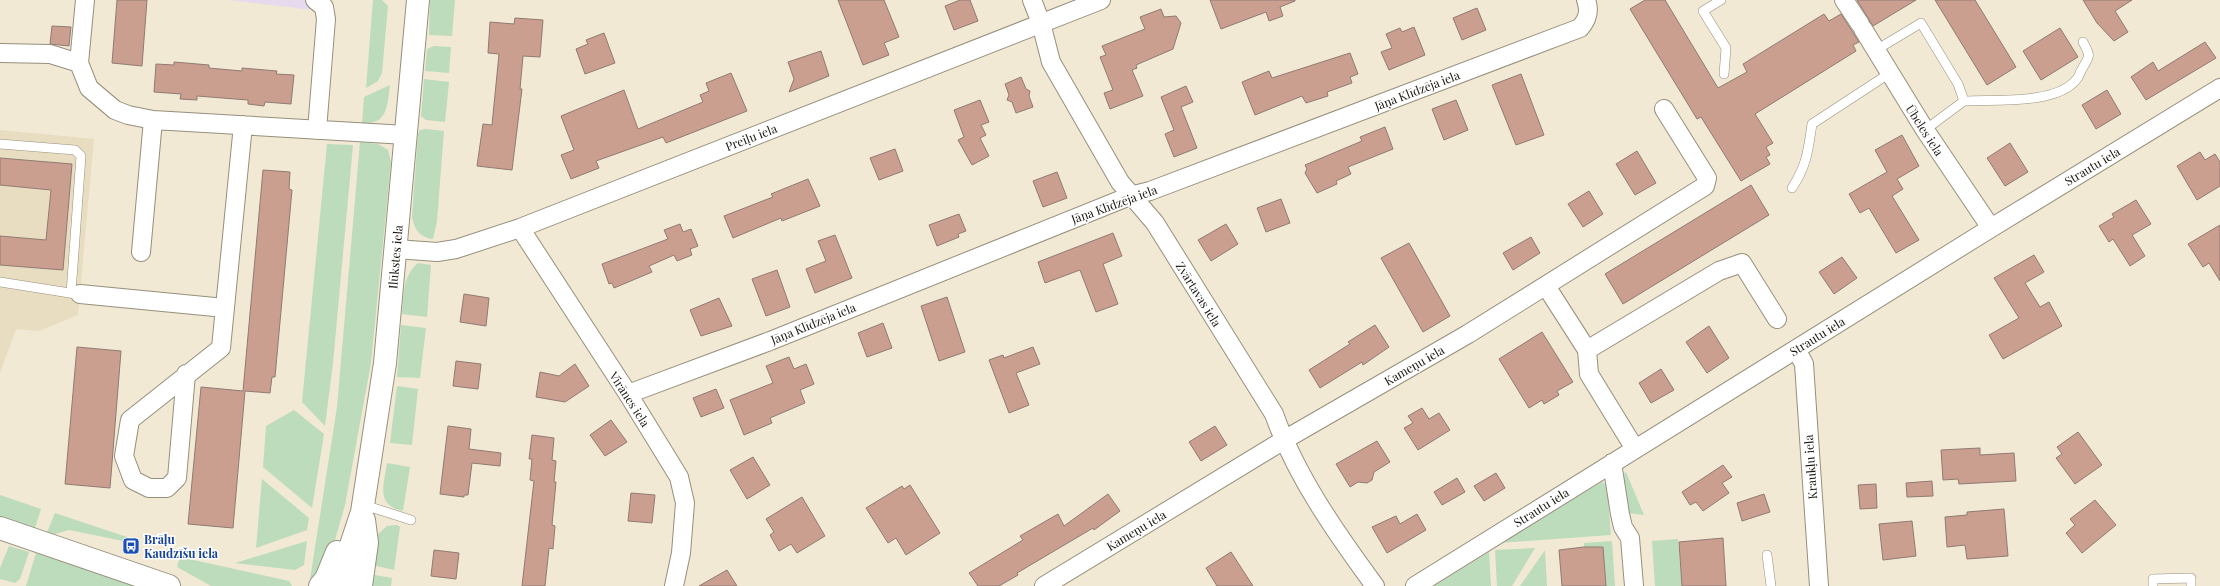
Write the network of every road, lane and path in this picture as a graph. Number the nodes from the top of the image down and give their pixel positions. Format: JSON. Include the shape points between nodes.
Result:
{"nodes":[{"id":1,"x":85,"y":0,"type":"edge"},
{"id":2,"x":315,"y":0,"type":"edge"},
{"id":3,"x":418,"y":0,"type":"edge"},
{"id":4,"x":1032,"y":0,"type":"edge"},
{"id":5,"x":1101,"y":0,"type":"edge"},
{"id":6,"x":1721,"y":0,"type":"edge"},
{"id":7,"x":1844,"y":0,"type":"edge"},
{"id":8,"x":1587,"y":3,"type":"edge"},
{"id":9,"x":1041,"y":23,"type":"junction"},
{"id":10,"x":2083,"y":42,"type":"dead end"},
{"id":11,"x":1876,"y":50,"type":"junction"},
{"id":12,"x":0,"y":53,"type":"edge"},
{"id":13,"x":79,"y":63,"type":"junction"},
{"id":14,"x":1890,"y":73,"type":"junction"},
{"id":15,"x":1724,"y":74,"type":"dead end"},
{"id":16,"x":2218,"y":94,"type":"edge"},
{"id":17,"x":1964,"y":101,"type":"junction"},
{"id":18,"x":1664,"y":109,"type":"dead end"},
{"id":19,"x":153,"y":120,"type":"junction"},
{"id":20,"x":243,"y":125,"type":"junction"},
{"id":21,"x":317,"y":130,"type":"junction"},
{"id":22,"x":1925,"y":130,"type":"junction"},
{"id":23,"x":406,"y":136,"type":"junction"},
{"id":24,"x":0,"y":144,"type":"edge"},
{"id":25,"x":1792,"y":188,"type":"dead end"},
{"id":26,"x":1130,"y":196,"type":"junction"},
{"id":27,"x":520,"y":228,"type":"junction"},
{"id":28,"x":1991,"y":228,"type":"junction"},
{"id":29,"x":396,"y":249,"type":"junction"},
{"id":30,"x":141,"y":252,"type":"dead end"},
{"id":31,"x":0,"y":282,"type":"edge"},
{"id":32,"x":1546,"y":286,"type":"junction"},
{"id":33,"x":75,"y":294,"type":"junction"},
{"id":34,"x":225,"y":308,"type":"junction"},
{"id":35,"x":1777,"y":319,"type":"dead end"},
{"id":36,"x":1796,"y":349,"type":"junction"},
{"id":37,"x":1587,"y":350,"type":"junction"},
{"id":38,"x":186,"y":374,"type":"junction"},
{"id":39,"x":628,"y":394,"type":"junction"},
{"id":40,"x":1284,"y":440,"type":"junction"},
{"id":41,"x":1635,"y":449,"type":"junction"},
{"id":42,"x":1612,"y":463,"type":"junction"},
{"id":43,"x":363,"y":509,"type":"junction"},
{"id":44,"x":411,"y":520,"type":"dead end"},
{"id":45,"x":0,"y":528,"type":"edge"},
{"id":46,"x":1767,"y":555,"type":"dead end"},
{"id":47,"x":169,"y":586,"type":"edge"},
{"id":48,"x":320,"y":586,"type":"edge"},
{"id":49,"x":340,"y":586,"type":"edge"},
{"id":50,"x":361,"y":586,"type":"edge"},
{"id":51,"x":674,"y":586,"type":"edge"},
{"id":52,"x":1044,"y":586,"type":"edge"},
{"id":53,"x":1376,"y":586,"type":"edge"},
{"id":54,"x":1415,"y":586,"type":"edge"},
{"id":55,"x":1634,"y":586,"type":"edge"},
{"id":56,"x":1771,"y":586,"type":"edge"},
{"id":57,"x":1813,"y":586,"type":"edge"},
{"id":58,"x":1819,"y":586,"type":"edge"},
{"id":59,"x":2153,"y":586,"type":"edge"},
{"id":60,"x":2191,"y":586,"type":"edge"}],
"edges":[{"from":1,"to":13,"type":"street"},
{"from":2,"to":21,"type":"street","via":[[324,7],[326,20]]},
{"from":3,"to":23,"type":"street","name":"Ilūkstes iela"},
{"from":4,"to":9,"type":"street","name":"Zvārtavas iela"},
{"from":5,"to":9,"type":"street","name":"Preiļu iela"},
{"from":6,"to":15,"type":"lane","via":[[1703,11],[1726,48]]},
{"from":7,"to":11,"type":"street","name":"Ūbeles iela"},
{"from":8,"to":26,"type":"street","name":"Jāņa Klīdzēja iela","via":[[1587,21],[1580,28],[1158,189]]},
{"from":9,"to":26,"type":"street","name":"Zvārtavas iela","via":[[1051,62]]},
{"from":9,"to":27,"type":"street","name":"Preiļu iela"},
{"from":10,"to":17,"type":"lane","via":[[2090,55],[2088,60],[2076,80],[2059,91],[2030,100]]},
{"from":11,"to":14,"type":"street","name":"Ūbeles iela"},
{"from":11,"to":17,"type":"lane","via":[[1921,24],[1958,84]]},
{"from":12,"to":13,"type":"street","via":[[50,54]]},
{"from":13,"to":19,"type":"street","via":[[90,88],[100,99],[128,115]]},
{"from":14,"to":22,"type":"street","name":"Ūbeles iela"},
{"from":14,"to":25,"type":"lane","via":[[1812,124],[1803,172]]},
{"from":16,"to":28,"type":"street","name":"Strautu iela"},
{"from":17,"to":22,"type":"lane"},
{"from":18,"to":32,"type":"street","name":"Kameņu iela","via":[[1707,178],[1705,186]]},
{"from":19,"to":20,"type":"street"},
{"from":19,"to":30,"type":"street"},
{"from":20,"to":21,"type":"street"},
{"from":20,"to":34,"type":"street"},
{"from":21,"to":23,"type":"street"},
{"from":22,"to":28,"type":"street","name":"Ūbeles iela"},
{"from":23,"to":29,"type":"street","name":"Ilūkstes iela"},
{"from":24,"to":33,"type":"lane","via":[[75,150],[81,156]]},
{"from":26,"to":39,"type":"street","name":"Jāņa Klīdzēja iela","via":[[778,338]]},
{"from":26,"to":40,"type":"street","name":"Zvārtavas iela","via":[[1145,209],[1159,230],[1274,414]]},
{"from":27,"to":29,"type":"street","name":"Preiļu iela","via":[[456,249],[437,252]]},
{"from":27,"to":39,"type":"street","name":"Virānes iela"},
{"from":28,"to":36,"type":"street","name":"Strautu iela"},
{"from":29,"to":43,"type":"street","name":"Ilūkstes iela","via":[[385,363]]},
{"from":31,"to":33,"type":"lane"},
{"from":32,"to":37,"type":"street"},
{"from":32,"to":40,"type":"street","name":"Kameņu iela"},
{"from":33,"to":34,"type":"street"},
{"from":34,"to":38,"type":"street","via":[[221,348]]},
{"from":35,"to":37,"type":"street","via":[[1742,263],[1719,271]]},
{"from":36,"to":41,"type":"street","name":"Strautu iela"},
{"from":36,"to":58,"type":"street","name":"Kraukļu iela","via":[[1804,364]]},
{"from":37,"to":41,"type":"street","via":[[1589,374]]},
{"from":38,"to":38,"type":"street","via":[[130,420],[124,456],[133,480],[149,488],[167,488],[177,478]]},
{"from":39,"to":51,"type":"street","name":"Virānes iela","via":[[675,468],[685,503],[681,553]]},
{"from":40,"to":52,"type":"street","name":"Kameņu iela"},
{"from":40,"to":53,"type":"street","name":"Zvārtavas iela","via":[[1299,470],[1346,546]]},
{"from":41,"to":42,"type":"street","name":"Strautu iela"},
{"from":42,"to":54,"type":"street","name":"Strautu iela"},
{"from":42,"to":55,"type":"street","via":[[1622,520],[1630,538]]},
{"from":43,"to":44,"type":"lane"},
{"from":43,"to":48,"type":"street","via":[[342,542],[326,579]]},
{"from":43,"to":49,"type":"street","name":"Ilūkstes iela"},
{"from":43,"to":50,"type":"street","name":"Ilūkstes iela","via":[[367,543]]},
{"from":45,"to":47,"type":"street"},
{"from":46,"to":56,"type":"lane"},
{"from":57,"to":58,"type":"lane"},
{"from":59,"to":60,"type":"lane","via":[[2153,579],[2191,578]]}]}
